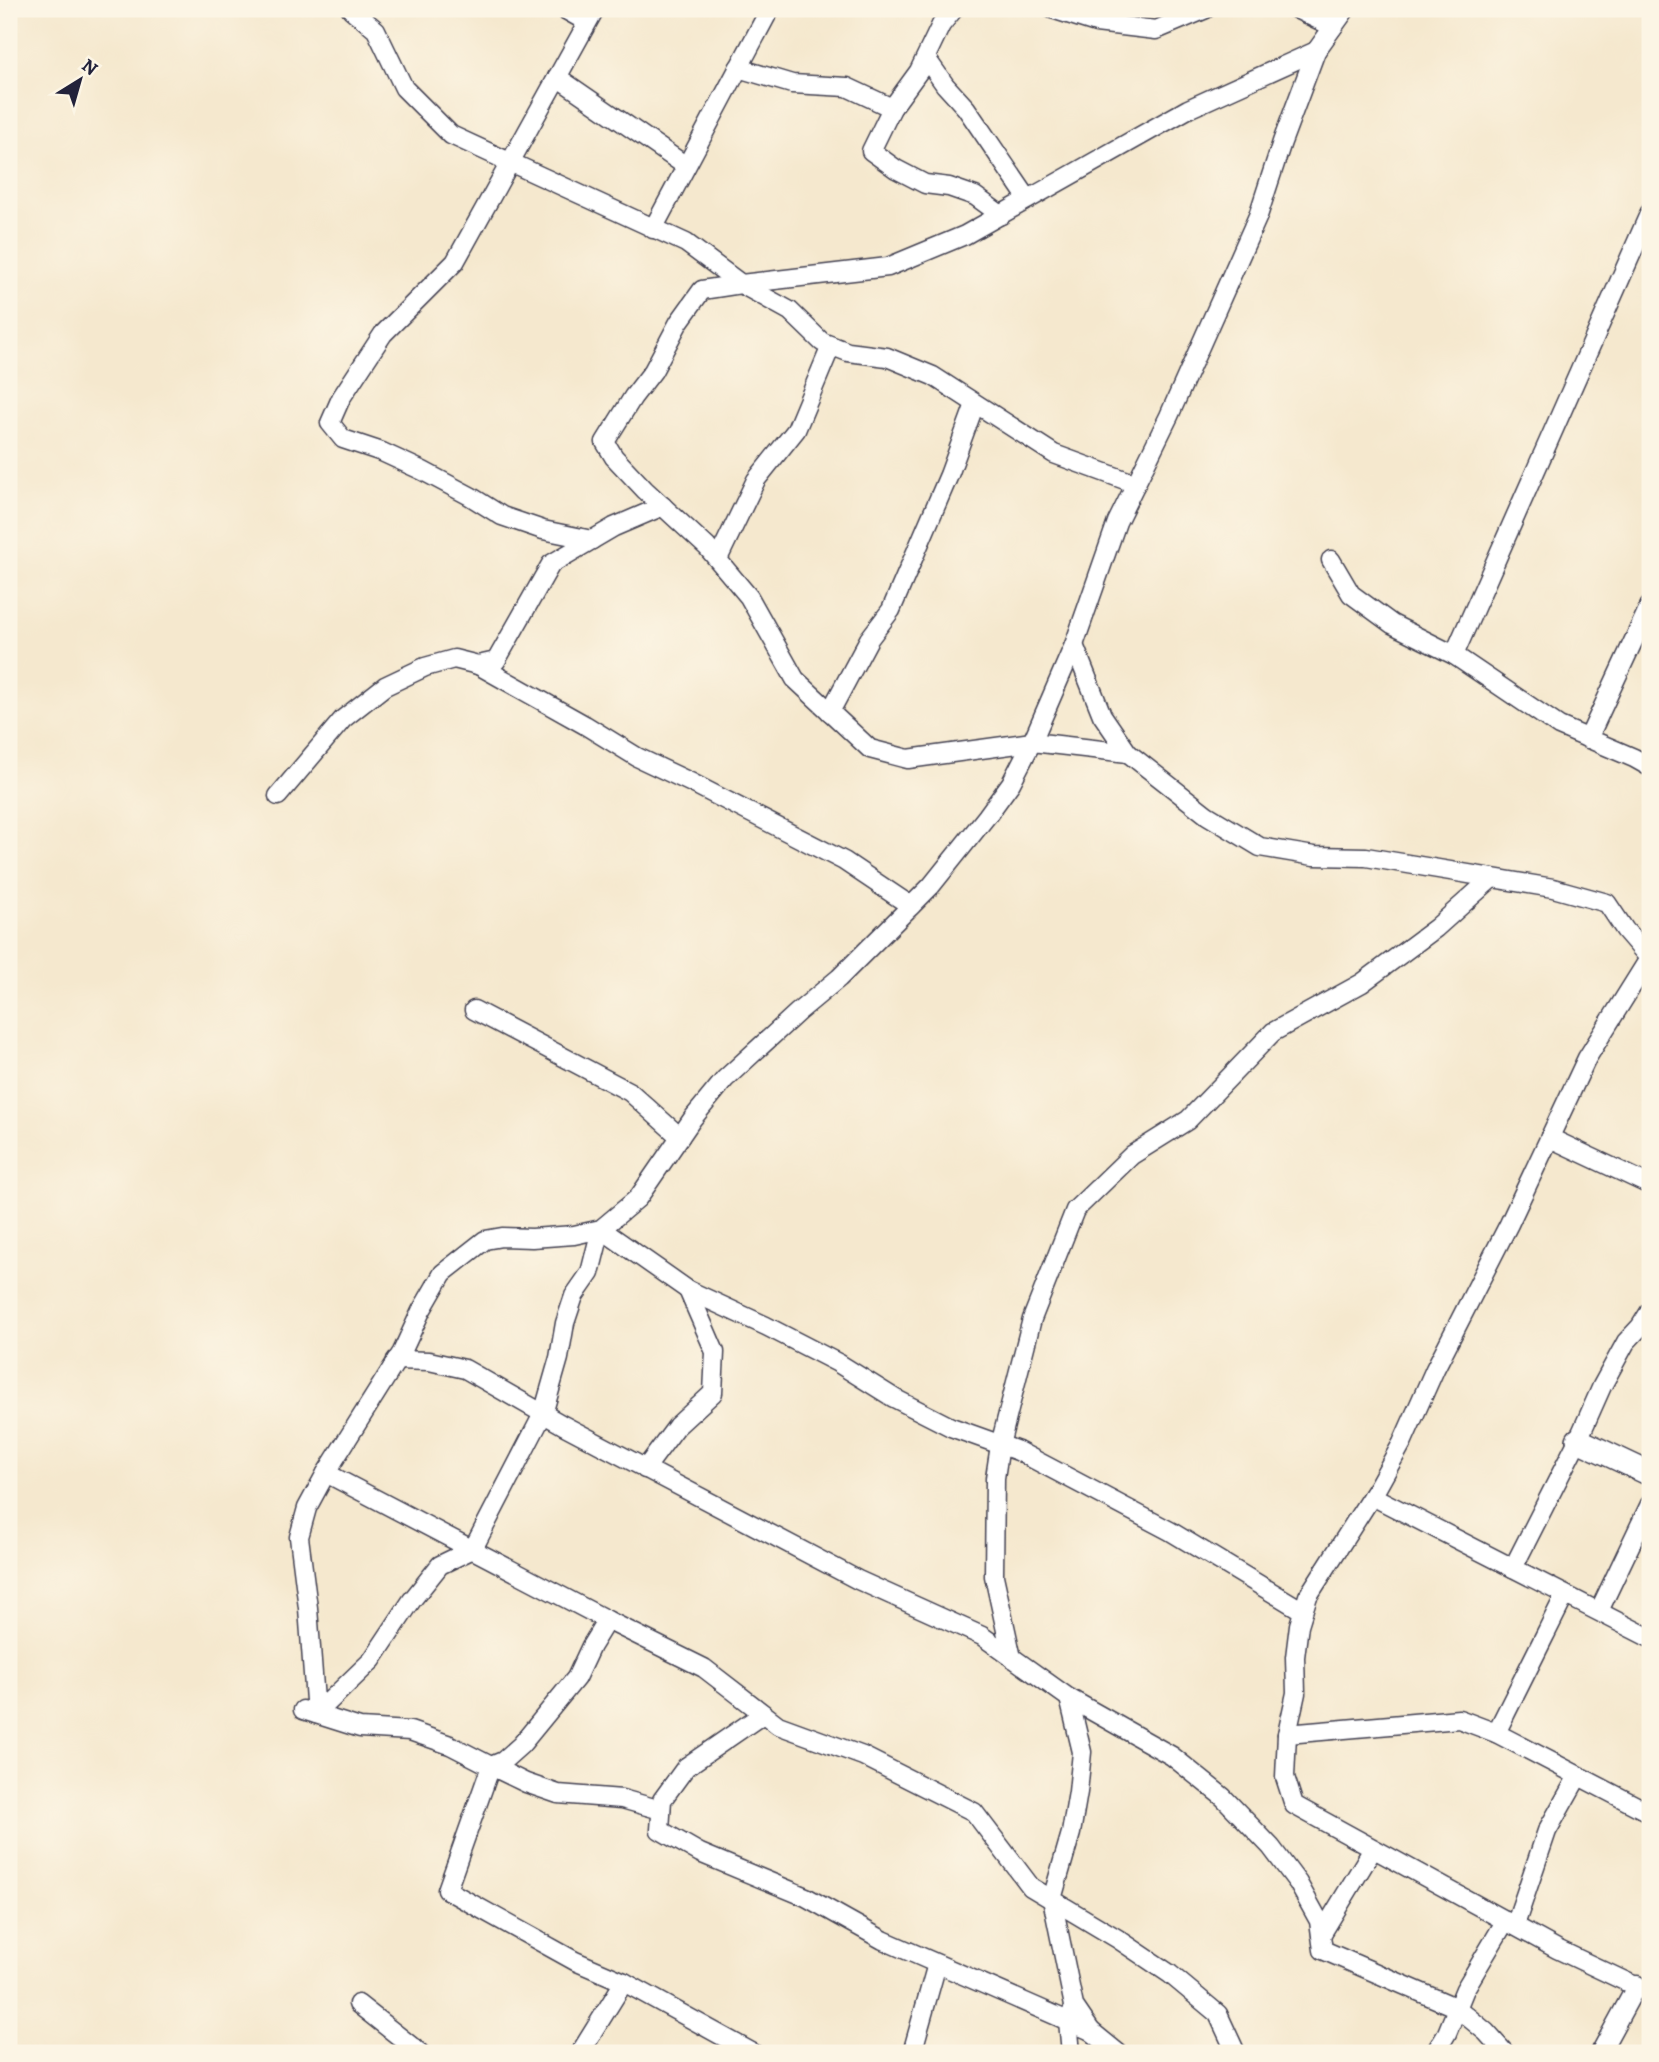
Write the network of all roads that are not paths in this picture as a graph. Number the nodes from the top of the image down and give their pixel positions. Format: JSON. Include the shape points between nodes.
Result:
{"nodes":[{"id":1,"x":351,"y":9,"type":"edge"},
{"id":2,"x":564,"y":9,"type":"edge"},
{"id":3,"x":769,"y":9,"type":"edge"},
{"id":4,"x":954,"y":9,"type":"edge"},
{"id":5,"x":1052,"y":9,"type":"edge"},
{"id":6,"x":1206,"y":9,"type":"edge"},
{"id":7,"x":1296,"y":9,"type":"edge"},
{"id":8,"x":1346,"y":9,"type":"edge"},
{"id":9,"x":591,"y":16,"type":"edge"},
{"id":10,"x":1333,"y":27,"type":"junction"},
{"id":11,"x":1315,"y":51,"type":"junction"},
{"id":12,"x":926,"y":58,"type":"junction"},
{"id":13,"x":738,"y":68,"type":"junction"},
{"id":14,"x":557,"y":77,"type":"junction"},
{"id":15,"x":892,"y":108,"type":"junction"},
{"id":16,"x":510,"y":162,"type":"junction"},
{"id":17,"x":686,"y":166,"type":"junction"},
{"id":18,"x":1028,"y":200,"type":"junction"},
{"id":19,"x":1650,"y":212,"type":"edge"},
{"id":20,"x":1001,"y":215,"type":"junction"},
{"id":21,"x":653,"y":229,"type":"junction"},
{"id":22,"x":741,"y":284,"type":"junction"},
{"id":23,"x":831,"y":346,"type":"junction"},
{"id":24,"x":975,"y":404,"type":"junction"},
{"id":25,"x":1136,"y":484,"type":"junction"},
{"id":26,"x":663,"y":506,"type":"junction"},
{"id":27,"x":592,"y":540,"type":"junction"},
{"id":28,"x":718,"y":559,"type":"junction"},
{"id":29,"x":1331,"y":560,"type":"dead end"},
{"id":30,"x":1650,"y":605,"type":"edge"},
{"id":31,"x":1074,"y":645,"type":"junction"},
{"id":32,"x":1454,"y":655,"type":"junction"},
{"id":33,"x":478,"y":665,"type":"junction"},
{"id":34,"x":830,"y":712,"type":"junction"},
{"id":35,"x":1588,"y":739,"type":"junction"},
{"id":36,"x":1032,"y":742,"type":"junction"},
{"id":37,"x":1128,"y":753,"type":"junction"},
{"id":38,"x":1650,"y":767,"type":"edge"},
{"id":39,"x":278,"y":796,"type":"dead end"},
{"id":40,"x":1492,"y":878,"type":"junction"},
{"id":41,"x":911,"y":906,"type":"junction"},
{"id":42,"x":1650,"y":958,"type":"edge"},
{"id":43,"x":474,"y":1010,"type":"dead end"},
{"id":44,"x":680,"y":1137,"type":"junction"},
{"id":45,"x":1550,"y":1138,"type":"junction"},
{"id":46,"x":1650,"y":1185,"type":"edge"},
{"id":47,"x":601,"y":1230,"type":"junction"},
{"id":48,"x":688,"y":1290,"type":"junction"},
{"id":49,"x":1650,"y":1311,"type":"edge"},
{"id":50,"x":396,"y":1360,"type":"junction"},
{"id":51,"x":543,"y":1414,"type":"junction"},
{"id":52,"x":1578,"y":1440,"type":"junction"},
{"id":53,"x":1000,"y":1445,"type":"junction"},
{"id":54,"x":645,"y":1469,"type":"junction"},
{"id":55,"x":326,"y":1473,"type":"junction"},
{"id":56,"x":1650,"y":1474,"type":"edge"},
{"id":57,"x":1371,"y":1496,"type":"junction"},
{"id":58,"x":1650,"y":1504,"type":"edge"},
{"id":59,"x":473,"y":1549,"type":"junction"},
{"id":60,"x":1513,"y":1568,"type":"junction"},
{"id":61,"x":1565,"y":1595,"type":"junction"},
{"id":62,"x":1303,"y":1611,"type":"junction"},
{"id":63,"x":1599,"y":1611,"type":"junction"},
{"id":64,"x":607,"y":1620,"type":"junction"},
{"id":65,"x":1650,"y":1638,"type":"edge"},
{"id":66,"x":1012,"y":1658,"type":"junction"},
{"id":67,"x":1069,"y":1698,"type":"junction"},
{"id":68,"x":310,"y":1712,"type":"junction"},
{"id":69,"x":763,"y":1714,"type":"junction"},
{"id":70,"x":1496,"y":1733,"type":"junction"},
{"id":71,"x":1287,"y":1734,"type":"junction"},
{"id":72,"x":491,"y":1766,"type":"junction"},
{"id":73,"x":1578,"y":1776,"type":"junction"},
{"id":74,"x":661,"y":1810,"type":"junction"},
{"id":75,"x":1650,"y":1813,"type":"edge"},
{"id":76,"x":1373,"y":1849,"type":"junction"},
{"id":77,"x":1052,"y":1899,"type":"junction"},
{"id":78,"x":1511,"y":1923,"type":"junction"},
{"id":79,"x":1321,"y":1935,"type":"junction"},
{"id":80,"x":937,"y":1964,"type":"junction"},
{"id":81,"x":624,"y":1982,"type":"junction"},
{"id":82,"x":1644,"y":1989,"type":"edge"},
{"id":83,"x":358,"y":2004,"type":"dead end"},
{"id":84,"x":1457,"y":2008,"type":"junction"},
{"id":85,"x":1071,"y":2014,"type":"junction"},
{"id":86,"x":420,"y":2053,"type":"edge"},
{"id":87,"x":580,"y":2053,"type":"edge"},
{"id":88,"x":753,"y":2053,"type":"edge"},
{"id":89,"x":912,"y":2053,"type":"edge"},
{"id":90,"x":1071,"y":2053,"type":"edge"},
{"id":91,"x":1118,"y":2053,"type":"edge"},
{"id":92,"x":1236,"y":2053,"type":"edge"},
{"id":93,"x":1435,"y":2053,"type":"edge"},
{"id":94,"x":1505,"y":2053,"type":"edge"},
{"id":95,"x":1600,"y":2053,"type":"edge"}],
"edges":[{"from":1,"to":16,"type":"street","via":[[376,30],[404,88],[451,135]]},
{"from":2,"to":9,"type":"street"},
{"from":3,"to":13,"type":"street"},
{"from":4,"to":12,"type":"street"},
{"from":5,"to":6,"type":"street","via":[[1096,23],[1156,30]]},
{"from":7,"to":10,"type":"street"},
{"from":8,"to":10,"type":"street"},
{"from":9,"to":14,"type":"street"},
{"from":10,"to":11,"type":"street"},
{"from":11,"to":18,"type":"street","via":[[1188,109]]},
{"from":11,"to":25,"type":"street","via":[[1258,216]]},
{"from":12,"to":15,"type":"street"},
{"from":12,"to":18,"type":"street","via":[[967,108]]},
{"from":13,"to":15,"type":"street","via":[[792,84],[848,87]]},
{"from":13,"to":17,"type":"street"},
{"from":14,"to":16,"type":"street"},
{"from":14,"to":17,"type":"street"},
{"from":15,"to":20,"type":"street","via":[[872,151],[925,184],[975,195]]},
{"from":16,"to":21,"type":"street"},
{"from":16,"to":27,"type":"street","via":[[455,262],[383,334],[341,398],[330,424],[343,439],[423,471],[502,516]]},
{"from":17,"to":21,"type":"street"},
{"from":18,"to":20,"type":"street"},
{"from":19,"to":32,"type":"street"},
{"from":20,"to":22,"type":"street","via":[[888,267]]},
{"from":21,"to":22,"type":"street","via":[[686,243]]},
{"from":22,"to":23,"type":"street","via":[[790,311]]},
{"from":22,"to":26,"type":"street","via":[[702,290],[605,442]]},
{"from":23,"to":24,"type":"street","via":[[887,357],[933,376]]},
{"from":23,"to":28,"type":"street","via":[[796,430],[756,480]]},
{"from":24,"to":25,"type":"street","via":[[1054,454]]},
{"from":24,"to":34,"type":"street","via":[[891,610],[869,639]]},
{"from":25,"to":31,"type":"street","via":[[1117,523]]},
{"from":26,"to":27,"type":"street"},
{"from":26,"to":28,"type":"street"},
{"from":27,"to":33,"type":"street","via":[[551,564],[496,661]]},
{"from":28,"to":34,"type":"street","via":[[749,597],[795,679]]},
{"from":29,"to":32,"type":"street","via":[[1351,594],[1392,624]]},
{"from":30,"to":35,"type":"street"},
{"from":31,"to":36,"type":"street"},
{"from":31,"to":37,"type":"street","via":[[1102,715]]},
{"from":32,"to":35,"type":"street","via":[[1559,726]]},
{"from":33,"to":39,"type":"street","via":[[454,659],[385,686],[343,719]]},
{"from":33,"to":41,"type":"street","via":[[637,757],[844,860]]},
{"from":34,"to":36,"type":"street","via":[[870,749],[908,759]]},
{"from":35,"to":38,"type":"street"},
{"from":36,"to":37,"type":"street"},
{"from":36,"to":41,"type":"street","via":[[987,816]]},
{"from":37,"to":40,"type":"street","via":[[1207,815],[1260,847],[1314,856],[1366,857]]},
{"from":40,"to":42,"type":"street","via":[[1607,903]]},
{"from":40,"to":53,"type":"street","via":[[1436,928],[1362,983],[1273,1032],[1188,1120],[1132,1155],[1075,1210],[1032,1319]]},
{"from":41,"to":44,"type":"street","via":[[839,978],[725,1079]]},
{"from":42,"to":45,"type":"street","via":[[1587,1058]]},
{"from":43,"to":44,"type":"street","via":[[630,1092]]},
{"from":44,"to":47,"type":"street","via":[[638,1198]]},
{"from":45,"to":46,"type":"street"},
{"from":45,"to":57,"type":"street","via":[[1402,1443]]},
{"from":47,"to":48,"type":"street"},
{"from":47,"to":50,"type":"street","via":[[485,1240],[443,1273]]},
{"from":47,"to":51,"type":"street","via":[[590,1273],[574,1296],[565,1323]]},
{"from":48,"to":53,"type":"street","via":[[766,1325],[951,1427]]},
{"from":48,"to":54,"type":"street","via":[[715,1352],[713,1393],[677,1426]]},
{"from":49,"to":52,"type":"street","via":[[1626,1342]]},
{"from":50,"to":51,"type":"street","via":[[465,1369]]},
{"from":50,"to":55,"type":"street"},
{"from":51,"to":54,"type":"street"},
{"from":51,"to":59,"type":"street"},
{"from":52,"to":56,"type":"street"},
{"from":52,"to":60,"type":"street"},
{"from":53,"to":62,"type":"street","via":[[1170,1531]]},
{"from":53,"to":66,"type":"street","via":[[994,1576]]},
{"from":54,"to":66,"type":"street","via":[[858,1580],[982,1636]]},
{"from":55,"to":59,"type":"street"},
{"from":55,"to":68,"type":"street","via":[[307,1508],[299,1537],[308,1608]]},
{"from":57,"to":60,"type":"street"},
{"from":57,"to":62,"type":"street"},
{"from":58,"to":63,"type":"street"},
{"from":59,"to":64,"type":"street"},
{"from":59,"to":68,"type":"street","via":[[440,1565],[372,1660]]},
{"from":60,"to":61,"type":"street"},
{"from":61,"to":63,"type":"street"},
{"from":61,"to":70,"type":"street"},
{"from":62,"to":71,"type":"street","via":[[1295,1657],[1296,1693]]},
{"from":63,"to":65,"type":"street"},
{"from":64,"to":69,"type":"street","via":[[704,1668]]},
{"from":64,"to":72,"type":"street","via":[[576,1678],[521,1745]]},
{"from":66,"to":67,"type":"street"},
{"from":67,"to":77,"type":"street","via":[[1081,1765],[1070,1833]]},
{"from":67,"to":79,"type":"street","via":[[1172,1755],[1223,1797],[1298,1883],[1319,1921]]},
{"from":68,"to":72,"type":"street","via":[[360,1728],[410,1731]]},
{"from":69,"to":74,"type":"street","via":[[686,1767],[662,1800]]},
{"from":69,"to":77,"type":"street","via":[[778,1725],[863,1756],[974,1812],[1031,1886]]},
{"from":70,"to":71,"type":"street","via":[[1459,1719]]},
{"from":70,"to":73,"type":"street"},
{"from":71,"to":76,"type":"street","via":[[1284,1777],[1294,1805]]},
{"from":72,"to":74,"type":"street","via":[[558,1794],[622,1798]]},
{"from":72,"to":81,"type":"street","via":[[447,1890],[575,1961]]},
{"from":73,"to":75,"type":"street"},
{"from":73,"to":78,"type":"street","via":[[1547,1831]]},
{"from":74,"to":80,"type":"street","via":[[660,1830],[700,1853],[806,1897]]},
{"from":76,"to":78,"type":"street"},
{"from":76,"to":79,"type":"street"},
{"from":77,"to":85,"type":"street"},
{"from":77,"to":92,"type":"street","via":[[1170,1974],[1218,2014]]},
{"from":78,"to":82,"type":"street"},
{"from":78,"to":84,"type":"street"},
{"from":79,"to":84,"type":"street","via":[[1323,1950]]},
{"from":80,"to":85,"type":"street"},
{"from":80,"to":89,"type":"street"},
{"from":81,"to":87,"type":"street"},
{"from":81,"to":88,"type":"street"},
{"from":82,"to":95,"type":"street"},
{"from":83,"to":86,"type":"street"},
{"from":84,"to":93,"type":"street"},
{"from":84,"to":94,"type":"street"},
{"from":85,"to":90,"type":"street"},
{"from":85,"to":91,"type":"street"}]}
